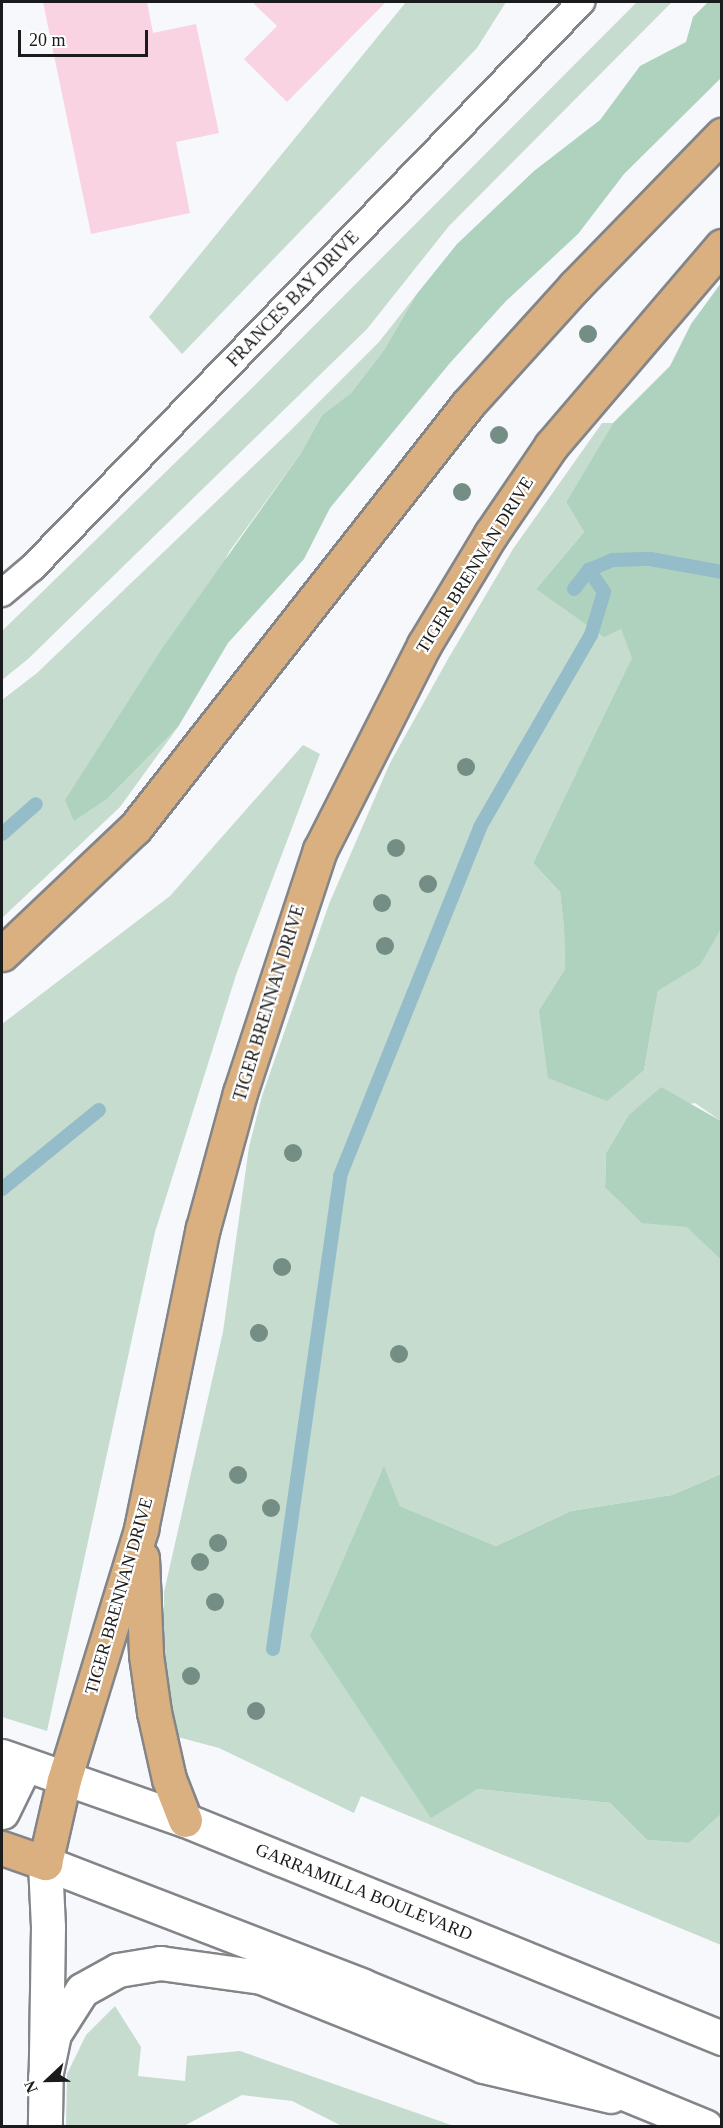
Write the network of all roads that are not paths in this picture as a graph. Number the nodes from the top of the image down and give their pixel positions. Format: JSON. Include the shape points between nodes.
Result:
{"nodes":[{"id":1,"x":581,"y":2,"type":"edge"},
{"id":2,"x":722,"y":135,"type":"edge"},
{"id":3,"x":722,"y":246,"type":"edge"},
{"id":4,"x":2,"y":593,"type":"edge"},
{"id":5,"x":2,"y":954,"type":"edge"},
{"id":6,"x":141,"y":1529,"type":"junction"},
{"id":7,"x":13,"y":1760,"type":"edge"},
{"id":8,"x":64,"y":1780,"type":"junction"},
{"id":9,"x":2,"y":1812,"type":"edge"},
{"id":10,"x":185,"y":1820,"type":"junction"},
{"id":11,"x":2,"y":1848,"type":"edge"},
{"id":12,"x":45,"y":1863,"type":"junction"},
{"id":13,"x":722,"y":2038,"type":"edge"},
{"id":14,"x":45,"y":2077,"type":"junction"},
{"id":15,"x":660,"y":2108,"type":"junction"},
{"id":16,"x":45,"y":2127,"type":"edge"},
{"id":17,"x":705,"y":2127,"type":"edge"}],
"edges":[{"from":1,"to":4,"type":"lane","name":"FRANCES BAY DRIVE","via":[[40,560]]},
{"from":2,"to":5,"type":"main road","via":[[575,286],[468,404],[135,828]]},
{"from":3,"to":6,"type":"main road","name":"TIGER BRENNAN DRIVE","via":[[551,446],[491,534],[424,645],[320,850],[240,1093],[203,1228]]},
{"from":6,"to":8,"type":"main road","name":"TIGER BRENNAN DRIVE"},
{"from":6,"to":10,"type":"main road","via":[[146,1655],[154,1712],[169,1779]]},
{"from":7,"to":8,"type":"street","name":"GARRAMILLA BOULEVARD"},
{"from":7,"to":9,"type":"street"},
{"from":8,"to":10,"type":"street","name":"GARRAMILLA BOULEVARD"},
{"from":8,"to":12,"type":"main road","name":"TIGER BRENNAN DRIVE"},
{"from":10,"to":13,"type":"street","name":"GARRAMILLA BOULEVARD"},
{"from":11,"to":12,"type":"main road"},
{"from":12,"to":14,"type":"street"},
{"from":12,"to":15,"type":"street","via":[[363,1986]]},
{"from":14,"to":15,"type":"street","via":[[54,2034],[82,1990],[118,1970],[142,1964],[187,1965],[261,1977],[483,2066]]},
{"from":14,"to":16,"type":"street"},
{"from":15,"to":17,"type":"street"}]}
